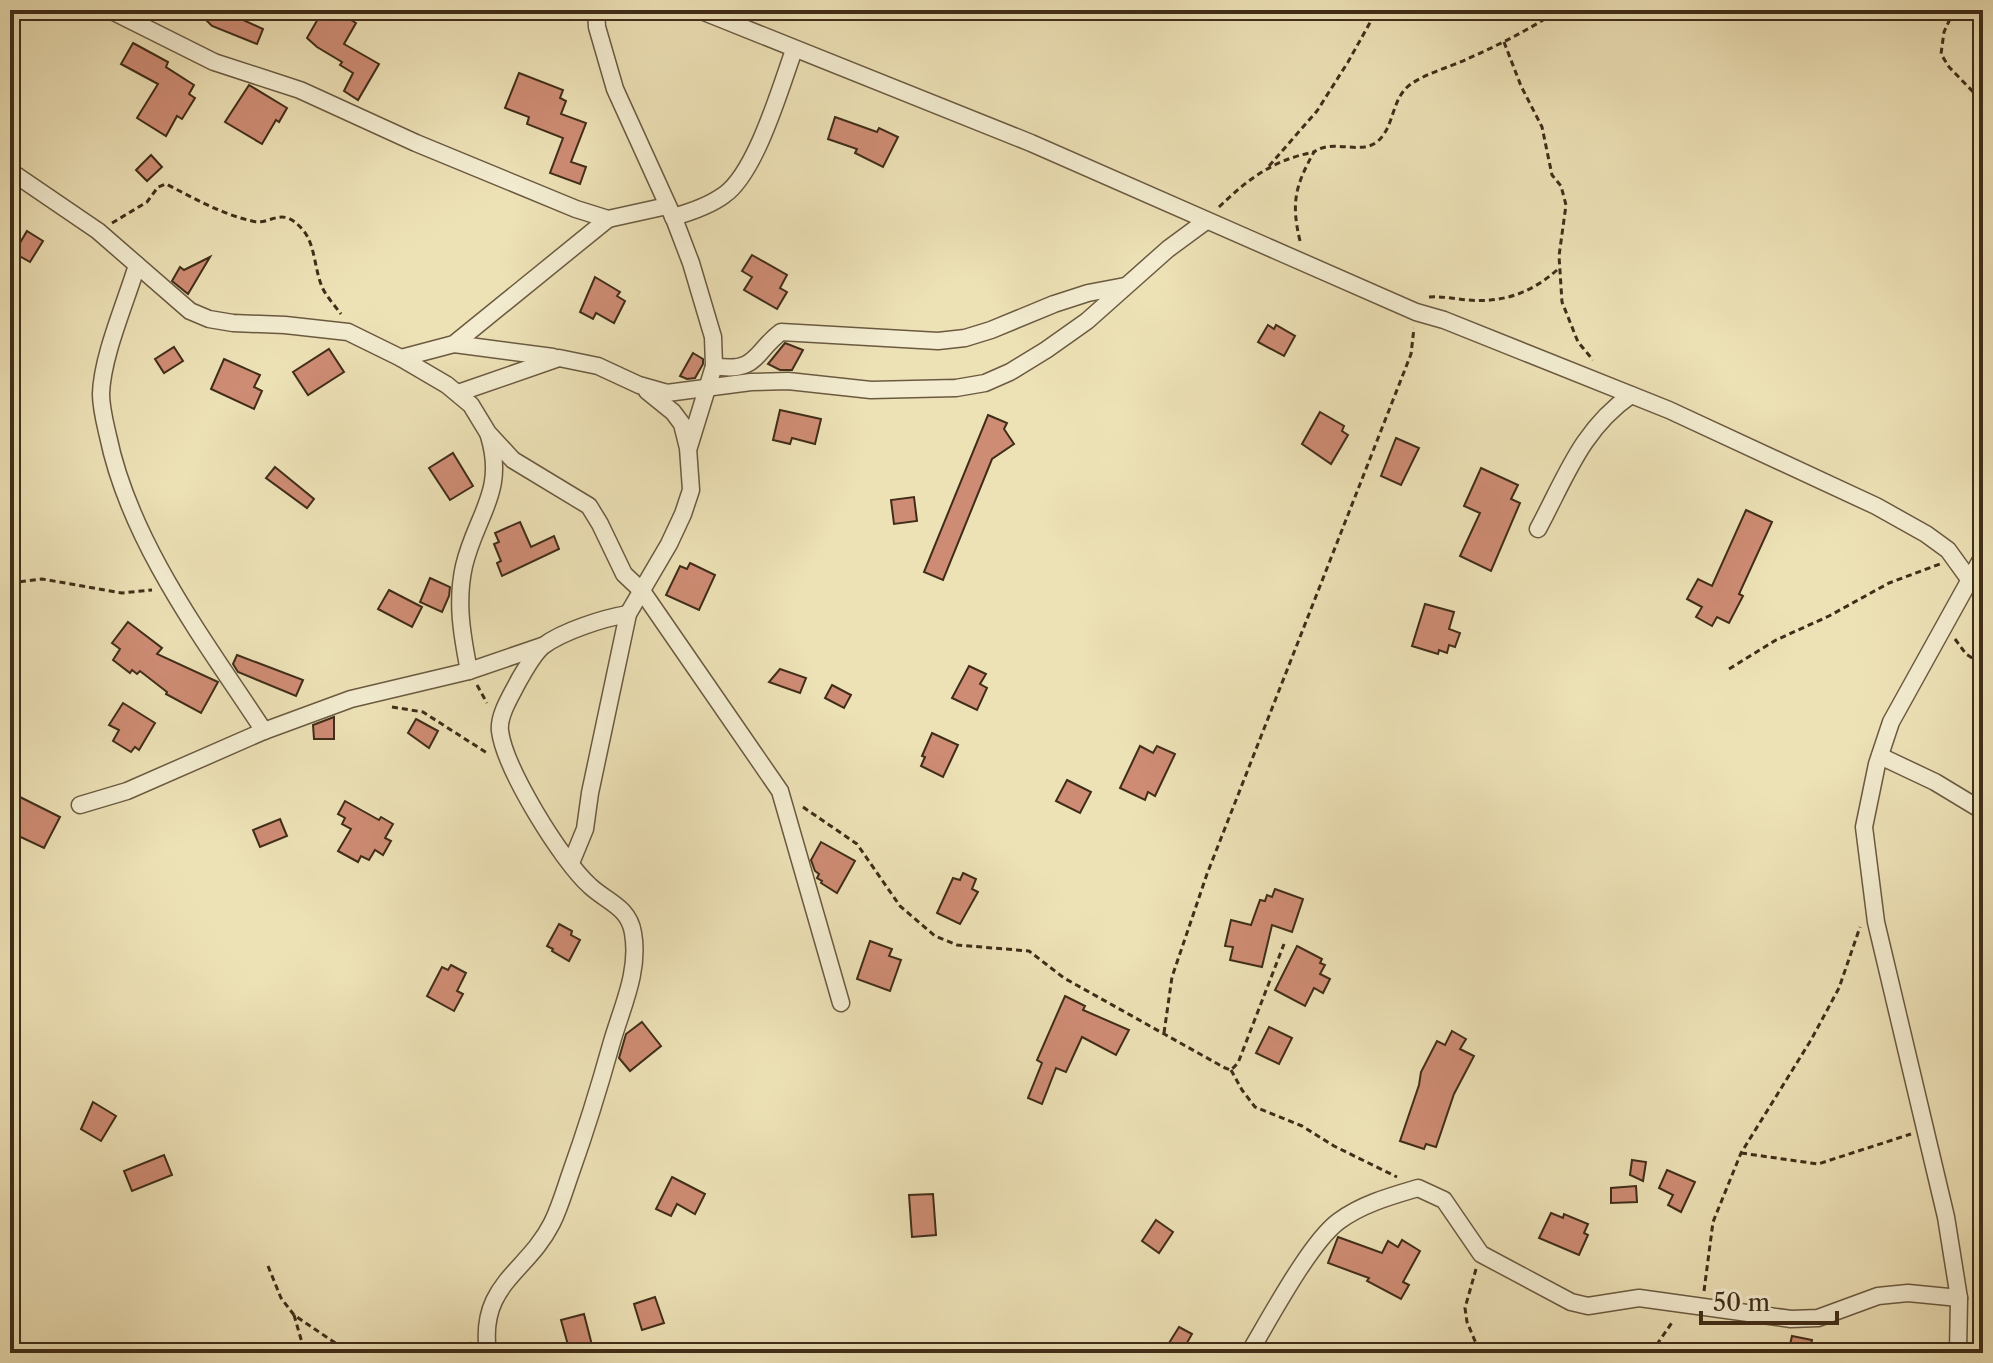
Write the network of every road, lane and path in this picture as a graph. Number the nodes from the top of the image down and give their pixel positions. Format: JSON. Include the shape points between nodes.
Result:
{"nodes":[{"id":1,"x":110,"y":10,"type":"edge"},
{"id":2,"x":596,"y":10,"type":"edge"},
{"id":3,"x":699,"y":10,"type":"edge"},
{"id":4,"x":1377,"y":10,"type":"edge"},
{"id":5,"x":1559,"y":10,"type":"edge"},
{"id":6,"x":1956,"y":10,"type":"edge"},
{"id":7,"x":1983,"y":21,"type":"edge"},
{"id":8,"x":1504,"y":42,"type":"junction"},
{"id":9,"x":794,"y":50,"type":"junction"},
{"id":10,"x":1983,"y":102,"type":"edge"},
{"id":11,"x":1314,"y":152,"type":"junction"},
{"id":12,"x":1269,"y":166,"type":"junction"},
{"id":13,"x":10,"y":171,"type":"edge"},
{"id":14,"x":670,"y":212,"type":"junction"},
{"id":15,"x":608,"y":219,"type":"junction"},
{"id":16,"x":1206,"y":221,"type":"junction"},
{"id":17,"x":98,"y":231,"type":"junction"},
{"id":18,"x":1300,"y":240,"type":"dead end"},
{"id":19,"x":137,"y":265,"type":"junction"},
{"id":20,"x":1559,"y":269,"type":"junction"},
{"id":21,"x":1125,"y":286,"type":"junction"},
{"id":22,"x":1410,"y":310,"type":"junction"},
{"id":23,"x":361,"y":339,"type":"junction"},
{"id":24,"x":454,"y":344,"type":"junction"},
{"id":25,"x":401,"y":358,"type":"junction"},
{"id":26,"x":559,"y":358,"type":"junction"},
{"id":27,"x":1596,"y":364,"type":"dead end"},
{"id":28,"x":714,"y":366,"type":"junction"},
{"id":29,"x":639,"y":385,"type":"junction"},
{"id":30,"x":709,"y":387,"type":"junction"},
{"id":31,"x":458,"y":393,"type":"junction"},
{"id":32,"x":1631,"y":395,"type":"junction"},
{"id":33,"x":488,"y":433,"type":"junction"},
{"id":34,"x":688,"y":448,"type":"junction"},
{"id":35,"x":1538,"y":529,"type":"dead end"},
{"id":36,"x":1983,"y":556,"type":"edge"},
{"id":37,"x":1955,"y":559,"type":"junction"},
{"id":38,"x":1969,"y":579,"type":"junction"},
{"id":39,"x":10,"y":583,"type":"edge"},
{"id":40,"x":172,"y":587,"type":"junction"},
{"id":41,"x":642,"y":591,"type":"junction"},
{"id":42,"x":628,"y":614,"type":"junction"},
{"id":43,"x":1947,"y":621,"type":"junction"},
{"id":44,"x":542,"y":646,"type":"junction"},
{"id":45,"x":1983,"y":665,"type":"edge"},
{"id":46,"x":1729,"y":669,"type":"dead end"},
{"id":47,"x":469,"y":671,"type":"junction"},
{"id":48,"x":377,"y":693,"type":"junction"},
{"id":49,"x":499,"y":728,"type":"junction"},
{"id":50,"x":264,"y":731,"type":"junction"},
{"id":51,"x":1880,"y":756,"type":"junction"},
{"id":52,"x":509,"y":762,"type":"junction"},
{"id":53,"x":80,"y":805,"type":"dead end"},
{"id":54,"x":804,"y":807,"type":"dead end"},
{"id":55,"x":1983,"y":811,"type":"edge"},
{"id":56,"x":571,"y":863,"type":"junction"},
{"id":57,"x":1863,"y":916,"type":"dead end"},
{"id":58,"x":1284,"y":944,"type":"dead end"},
{"id":59,"x":841,"y":1003,"type":"dead end"},
{"id":60,"x":1164,"y":1033,"type":"junction"},
{"id":61,"x":1231,"y":1070,"type":"junction"},
{"id":62,"x":1926,"y":1129,"type":"junction"},
{"id":63,"x":1741,"y":1153,"type":"junction"},
{"id":64,"x":1418,"y":1188,"type":"junction"},
{"id":65,"x":1481,"y":1254,"type":"junction"},
{"id":66,"x":268,"y":1266,"type":"dead end"},
{"id":67,"x":1959,"y":1298,"type":"junction"},
{"id":68,"x":1684,"y":1304,"type":"junction"},
{"id":69,"x":1702,"y":1307,"type":"junction"},
{"id":70,"x":294,"y":1315,"type":"junction"},
{"id":71,"x":488,"y":1347,"type":"edge"},
{"id":72,"x":305,"y":1353,"type":"edge"},
{"id":73,"x":350,"y":1353,"type":"edge"},
{"id":74,"x":411,"y":1353,"type":"edge"},
{"id":75,"x":1249,"y":1353,"type":"edge"},
{"id":76,"x":1480,"y":1353,"type":"edge"},
{"id":77,"x":1651,"y":1353,"type":"edge"},
{"id":78,"x":1958,"y":1353,"type":"edge"}],
"edges":[{"from":1,"to":15,"type":"street","via":[[214,62],[300,90],[416,143]]},
{"from":2,"to":14,"type":"street","via":[[615,89]]},
{"from":3,"to":9,"type":"street"},
{"from":4,"to":12,"type":"path","via":[[1317,111]]},
{"from":5,"to":8,"type":"path"},
{"from":6,"to":7,"type":"path"},
{"from":6,"to":10,"type":"path","via":[[1944,32],[1941,54]]},
{"from":8,"to":11,"type":"path","via":[[1411,84],[1400,95],[1378,141],[1362,147],[1328,145]]},
{"from":8,"to":20,"type":"path","via":[[1542,127],[1552,175],[1566,205]]},
{"from":9,"to":14,"type":"street","via":[[741,178],[699,209]]},
{"from":9,"to":16,"type":"street","via":[[1031,143]]},
{"from":11,"to":12,"type":"path"},
{"from":11,"to":18,"type":"path","via":[[1294,196]]},
{"from":12,"to":16,"type":"path"},
{"from":13,"to":17,"type":"street"},
{"from":14,"to":15,"type":"street"},
{"from":14,"to":28,"type":"street","via":[[713,337]]},
{"from":15,"to":24,"type":"street"},
{"from":16,"to":21,"type":"street"},
{"from":16,"to":22,"type":"street"},
{"from":17,"to":19,"type":"street"},
{"from":17,"to":23,"type":"path","via":[[147,202],[162,184],[256,222],[286,218],[304,231],[323,289]]},
{"from":19,"to":23,"type":"street","via":[[173,299],[209,319],[335,330]]},
{"from":19,"to":40,"type":"street","via":[[103,377],[103,414],[121,488]]},
{"from":20,"to":22,"type":"path","via":[[1535,289],[1509,298],[1433,296],[1417,299]]},
{"from":20,"to":27,"type":"path","via":[[1569,322]]},
{"from":21,"to":28,"type":"street","via":[[1077,296],[965,338],[781,332],[748,363]]},
{"from":21,"to":30,"type":"street","via":[[1046,350],[985,383],[871,390],[788,381]]},
{"from":22,"to":32,"type":"street"},
{"from":22,"to":60,"type":"path","via":[[1411,354],[1202,886],[1172,977]]},
{"from":23,"to":25,"type":"street"},
{"from":24,"to":25,"type":"street"},
{"from":24,"to":26,"type":"street"},
{"from":25,"to":31,"type":"street"},
{"from":26,"to":29,"type":"street","via":[[598,366]]},
{"from":26,"to":31,"type":"street"},
{"from":28,"to":30,"type":"street"},
{"from":29,"to":30,"type":"street","via":[[667,393]]},
{"from":29,"to":34,"type":"street","via":[[673,412],[686,432]]},
{"from":30,"to":34,"type":"street"},
{"from":31,"to":33,"type":"street"},
{"from":32,"to":35,"type":"street","via":[[1590,431]]},
{"from":32,"to":37,"type":"street","via":[[1876,506],[1926,534]]},
{"from":33,"to":41,"type":"street","via":[[513,460],[589,506],[624,574]]},
{"from":33,"to":47,"type":"street","via":[[496,466],[493,490],[469,547],[459,602]]},
{"from":34,"to":41,"type":"street","via":[[691,490]]},
{"from":36,"to":38,"type":"street"},
{"from":37,"to":38,"type":"street"},
{"from":37,"to":46,"type":"path","via":[[1889,583]]},
{"from":38,"to":43,"type":"street"},
{"from":39,"to":40,"type":"path","via":[[42,579],[122,593]]},
{"from":40,"to":50,"type":"street"},
{"from":41,"to":42,"type":"street"},
{"from":41,"to":59,"type":"street","via":[[780,791]]},
{"from":42,"to":44,"type":"street","via":[[586,625]]},
{"from":42,"to":56,"type":"street","via":[[585,829]]},
{"from":43,"to":45,"type":"path","via":[[1966,654]]},
{"from":43,"to":51,"type":"street","via":[[1891,722]]},
{"from":44,"to":47,"type":"street"},
{"from":44,"to":49,"type":"street"},
{"from":47,"to":48,"type":"street"},
{"from":47,"to":49,"type":"path"},
{"from":48,"to":50,"type":"street"},
{"from":48,"to":52,"type":"path","via":[[385,704],[423,712]]},
{"from":49,"to":52,"type":"street"},
{"from":50,"to":53,"type":"street","via":[[127,791]]},
{"from":51,"to":55,"type":"street"},
{"from":51,"to":62,"type":"street","via":[[1864,827],[1867,855],[1876,922]]},
{"from":52,"to":56,"type":"street"},
{"from":54,"to":60,"type":"path","via":[[857,844],[900,906],[935,936],[957,945],[1029,951],[1064,978]]},
{"from":56,"to":71,"type":"street","via":[[590,887],[626,913],[634,964],[557,1210],[533,1251],[497,1294],[488,1318]]},
{"from":57,"to":63,"type":"path","via":[[1839,988]]},
{"from":58,"to":61,"type":"path"},
{"from":60,"to":61,"type":"path"},
{"from":61,"to":64,"type":"path","via":[[1255,1107]]},
{"from":62,"to":63,"type":"path","via":[[1818,1164]]},
{"from":62,"to":67,"type":"street"},
{"from":63,"to":69,"type":"path","via":[[1713,1222]]},
{"from":64,"to":65,"type":"street","via":[[1444,1200]]},
{"from":64,"to":75,"type":"street","via":[[1337,1222],[1314,1249]]},
{"from":65,"to":68,"type":"street","via":[[1571,1302],[1588,1306],[1639,1298]]},
{"from":65,"to":76,"type":"path","via":[[1465,1308]]},
{"from":66,"to":70,"type":"path"},
{"from":67,"to":69,"type":"street","via":[[1878,1296],[1818,1318],[1791,1319]]},
{"from":67,"to":78,"type":"street"},
{"from":68,"to":69,"type":"street"},
{"from":68,"to":77,"type":"path"},
{"from":70,"to":72,"type":"path"},
{"from":70,"to":73,"type":"path"},
{"from":71,"to":74,"type":"path"}]}
